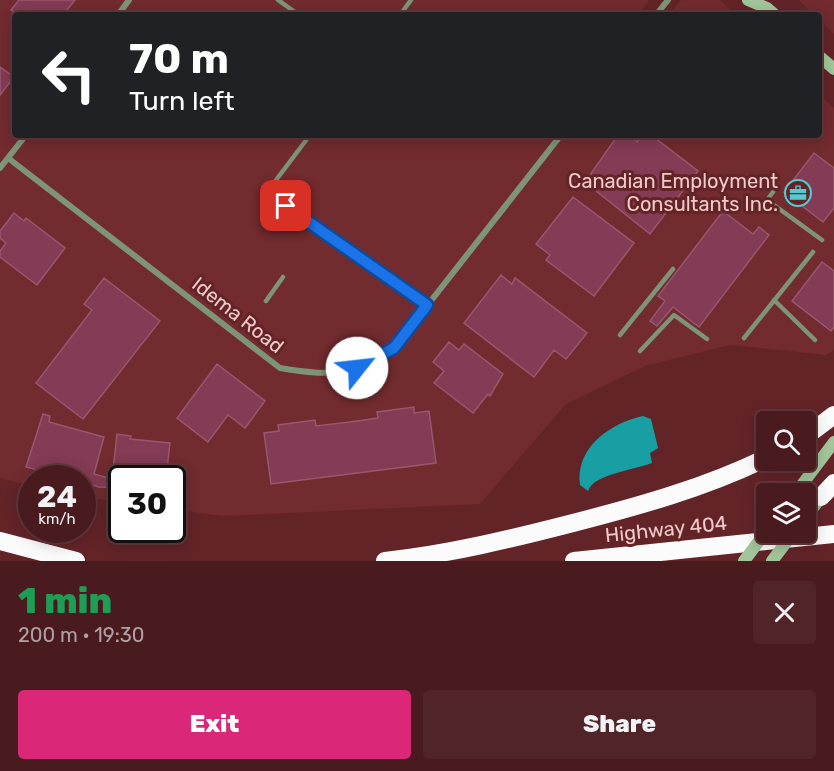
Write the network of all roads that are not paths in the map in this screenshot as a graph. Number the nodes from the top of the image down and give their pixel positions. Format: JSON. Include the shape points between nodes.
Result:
{"nodes":[{"id":1,"x":279,"y":0,"type":"edge"},
{"id":2,"x":669,"y":0,"type":"edge"},
{"id":3,"x":748,"y":0,"type":"edge"},
{"id":4,"x":769,"y":8,"type":"edge"},
{"id":5,"x":294,"y":12,"type":"edge"},
{"id":6,"x":659,"y":12,"type":"edge"},
{"id":7,"x":822,"y":59,"type":"edge"},
{"id":8,"x":834,"y":69,"type":"edge"},
{"id":9,"x":24,"y":138,"type":"edge"},
{"id":10,"x":308,"y":138,"type":"edge"},
{"id":11,"x":559,"y":138,"type":"edge"},
{"id":12,"x":8,"y":158,"type":"junction"},
{"id":13,"x":0,"y":168,"type":"edge"},
{"id":14,"x":773,"y":192,"type":"dead end"},
{"id":15,"x":767,"y":200,"type":"junction"},
{"id":16,"x":758,"y":210,"type":"dead end"},
{"id":17,"x":822,"y":240,"type":"dead end"},
{"id":18,"x":813,"y":252,"type":"dead end"},
{"id":19,"x":673,"y":269,"type":"dead end"},
{"id":20,"x":283,"y":277,"type":"dead end"},
{"id":21,"x":774,"y":300,"type":"junction"},
{"id":22,"x":266,"y":301,"type":"dead end"},
{"id":23,"x":427,"y":305,"type":"junction"},
{"id":24,"x":620,"y":335,"type":"dead end"},
{"id":25,"x":744,"y":338,"type":"dead end"},
{"id":26,"x":707,"y":339,"type":"dead end"},
{"id":27,"x":815,"y":340,"type":"dead end"},
{"id":28,"x":640,"y":351,"type":"dead end"},
{"id":29,"x":834,"y":415,"type":"edge"},
{"id":30,"x":816,"y":428,"type":"edge"},
{"id":31,"x":834,"y":442,"type":"edge"},
{"id":32,"x":756,"y":463,"type":"edge"},
{"id":33,"x":834,"y":481,"type":"edge"},
{"id":34,"x":803,"y":483,"type":"edge"},
{"id":35,"x":821,"y":497,"type":"joint"},
{"id":36,"x":816,"y":504,"type":"edge"},
{"id":37,"x":832,"y":534,"type":"edge"},
{"id":38,"x":0,"y":541,"type":"edge"},
{"id":39,"x":758,"y":543,"type":"edge"},
{"id":40,"x":786,"y":543,"type":"edge"},
{"id":41,"x":76,"y":561,"type":"edge"},
{"id":42,"x":385,"y":561,"type":"edge"},
{"id":43,"x":574,"y":561,"type":"edge"},
{"id":44,"x":744,"y":561,"type":"edge"},
{"id":45,"x":772,"y":561,"type":"edge"}],
"edges":[{"from":1,"to":5,"type":"lane"},
{"from":2,"to":6,"type":"street"},
{"from":3,"to":4,"type":"main road"},
{"from":7,"to":8,"type":"main road"},
{"from":9,"to":12,"type":"street"},
{"from":10,"to":23,"type":"lane","via":[[267,192]]},
{"from":11,"to":23,"type":"street","name":"Idema Road"},
{"from":12,"to":13,"type":"street"},
{"from":12,"to":23,"type":"street","name":"Idema Road","via":[[280,368],[324,375],[357,368],[394,348]]},
{"from":14,"to":15,"type":"lane"},
{"from":15,"to":16,"type":"lane"},
{"from":15,"to":17,"type":"lane"},
{"from":18,"to":21,"type":"lane"},
{"from":19,"to":24,"type":"lane"},
{"from":20,"to":22,"type":"lane"},
{"from":21,"to":25,"type":"lane"},
{"from":21,"to":27,"type":"lane"},
{"from":26,"to":28,"type":"lane","via":[[674,315]]},
{"from":29,"to":30,"type":"highway"},
{"from":31,"to":34,"type":"main road"},
{"from":32,"to":42,"type":"highway","via":[[646,504],[495,543]]},
{"from":33,"to":35,"type":"highway"},
{"from":35,"to":36,"type":"main road"},
{"from":37,"to":43,"type":"highway","name":"Highway 404"},
{"from":38,"to":41,"type":"highway"},
{"from":39,"to":44,"type":"main road","bridge":true},
{"from":40,"to":45,"type":"main road","bridge":true}]}
